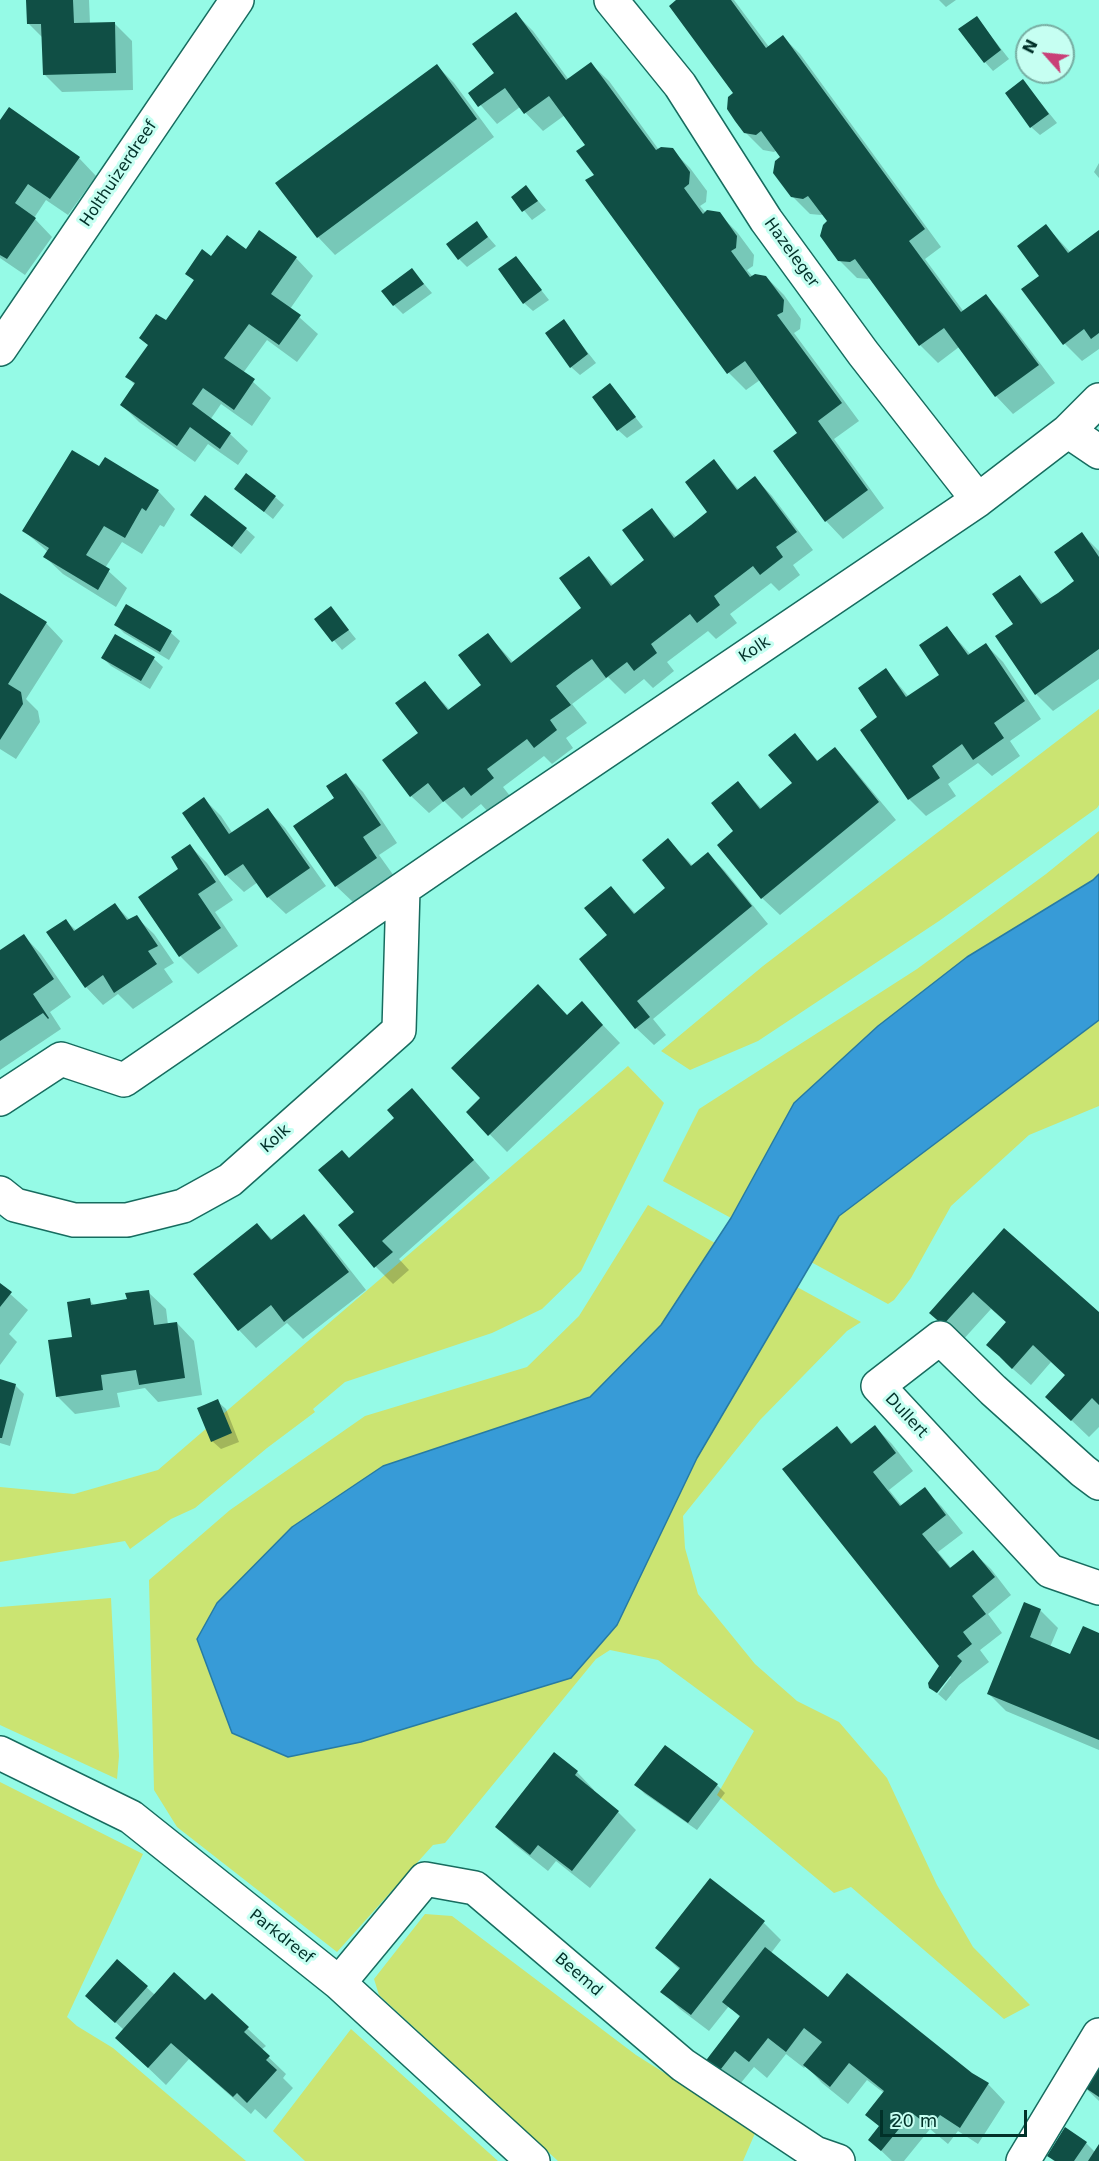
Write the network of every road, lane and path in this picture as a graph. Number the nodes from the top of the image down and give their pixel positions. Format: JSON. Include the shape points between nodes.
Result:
{"nodes":[{"id":1,"x":237,"y":0,"type":"edge"},
{"id":2,"x":611,"y":0,"type":"edge"},
{"id":3,"x":0,"y":349,"type":"edge"},
{"id":4,"x":1099,"y":400,"type":"edge"},
{"id":5,"x":1068,"y":431,"type":"junction"},
{"id":6,"x":1099,"y":452,"type":"edge"},
{"id":7,"x":978,"y":501,"type":"junction"},
{"id":8,"x":403,"y":889,"type":"junction"},
{"id":9,"x":0,"y":1099,"type":"edge"},
{"id":10,"x":0,"y":1193,"type":"edge"},
{"id":11,"x":1099,"y":1483,"type":"edge"},
{"id":12,"x":1099,"y":1588,"type":"edge"},
{"id":13,"x":0,"y":1753,"type":"edge"},
{"id":14,"x":339,"y":1983,"type":"junction"},
{"id":15,"x":1099,"y":2035,"type":"edge"},
{"id":16,"x":533,"y":2161,"type":"edge"},
{"id":17,"x":838,"y":2161,"type":"edge"},
{"id":18,"x":1023,"y":2161,"type":"edge"}],
"edges":[{"from":1,"to":3,"type":"street","name":"Holthuizerdreef"},
{"from":2,"to":7,"type":"street","name":"Hazeleger","via":[[680,85],[766,220]]},
{"from":4,"to":5,"type":"street","name":"Kolk"},
{"from":5,"to":6,"type":"street"},
{"from":5,"to":7,"type":"street","name":"Kolk"},
{"from":7,"to":8,"type":"street","name":"Kolk"},
{"from":8,"to":9,"type":"street","name":"Kolk","via":[[124,1080],[61,1059]]},
{"from":8,"to":10,"type":"street","name":"Kolk","via":[[399,1030],[230,1180],[183,1206],[128,1220],[74,1220],[15,1205]]},
{"from":11,"to":12,"type":"street","name":"Dullert","via":[[940,1338],[878,1386],[1050,1571]]},
{"from":13,"to":14,"type":"street","name":"Parkdreef","via":[[131,1818]]},
{"from":14,"to":16,"type":"street","name":"Parkdreef"},
{"from":14,"to":17,"type":"street","name":"Beemd","via":[[425,1879],[475,1888],[683,2066],[815,2153]]},
{"from":15,"to":18,"type":"street"}]}
